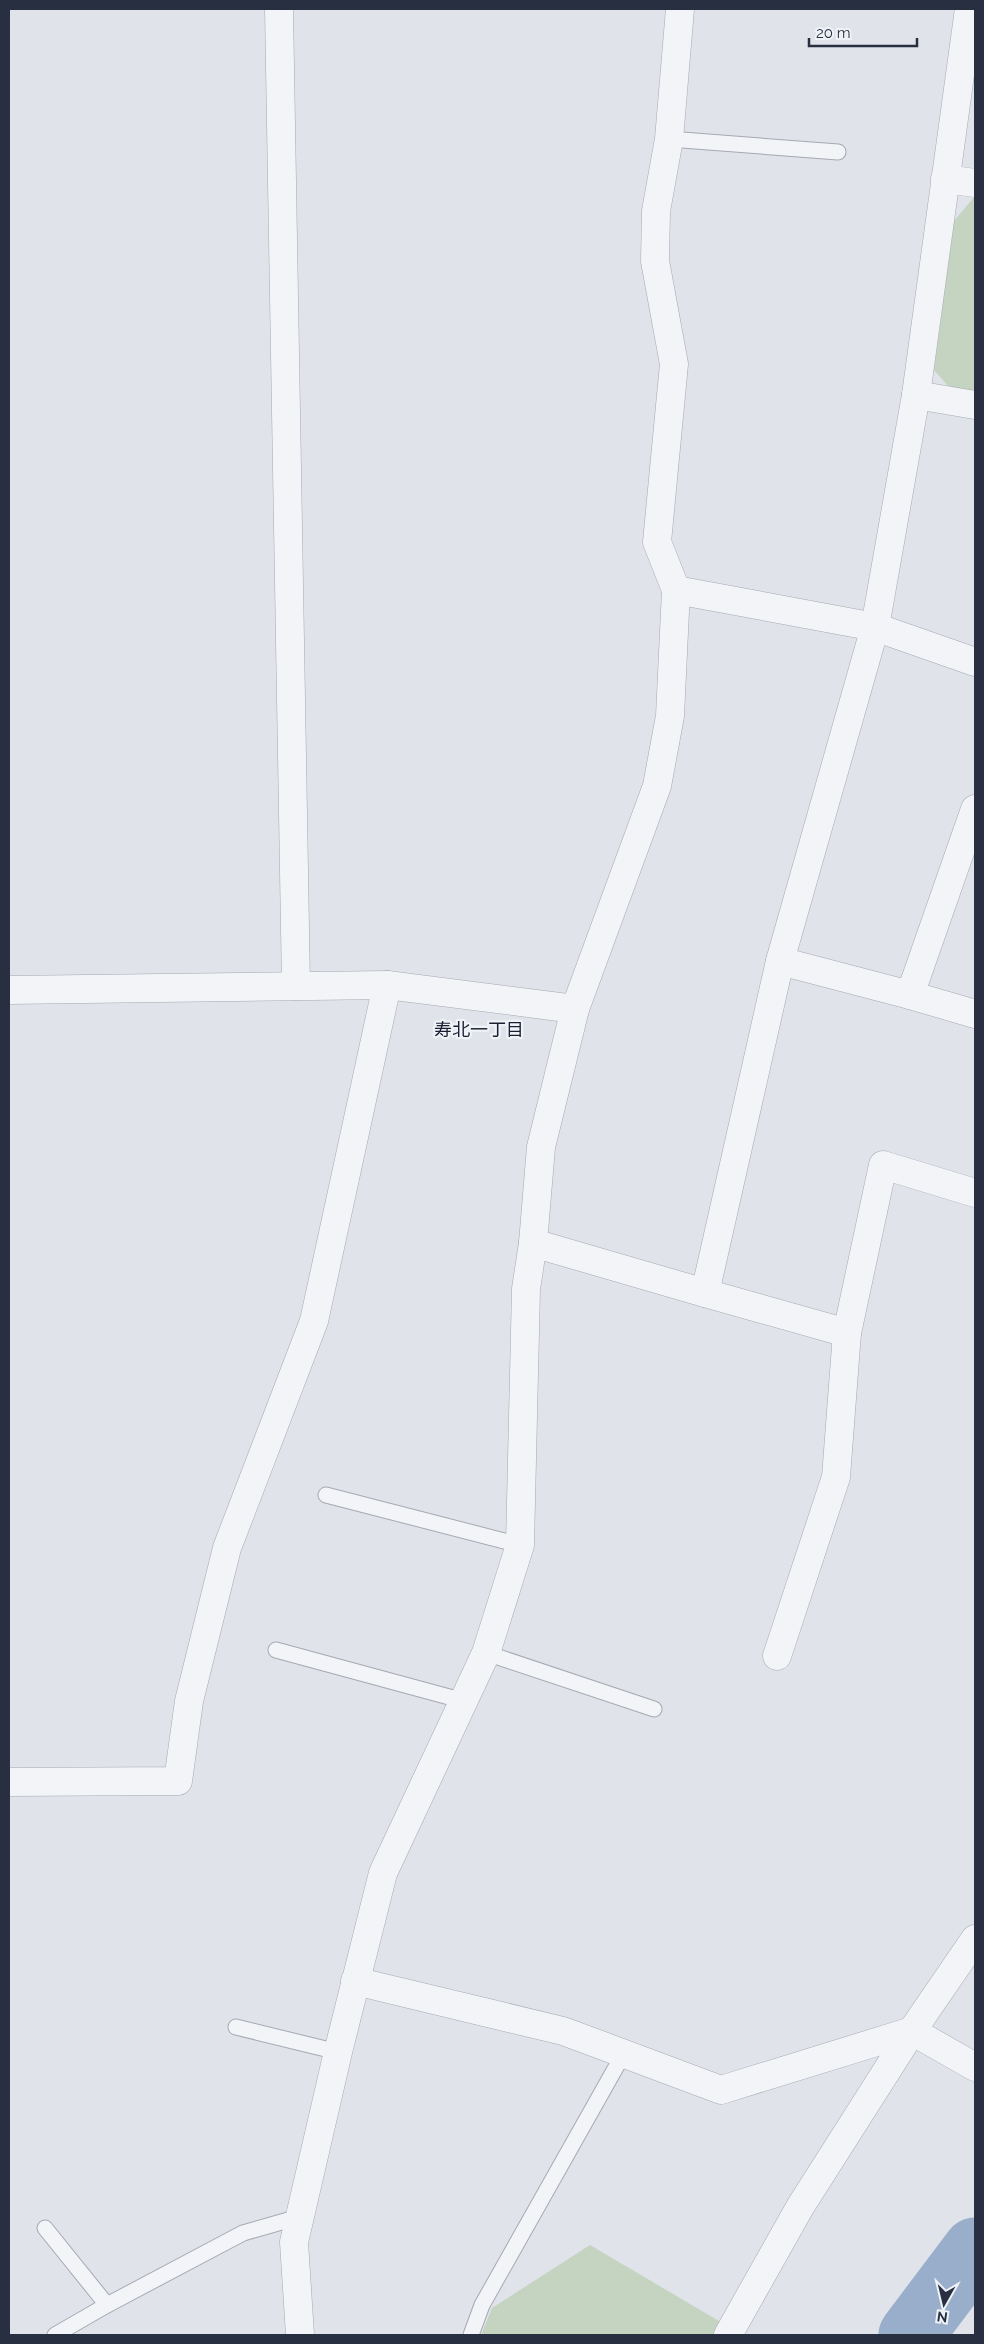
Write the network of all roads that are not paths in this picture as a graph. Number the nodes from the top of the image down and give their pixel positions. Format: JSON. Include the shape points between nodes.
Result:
{"nodes":[{"id":1,"x":279,"y":9,"type":"edge"},
{"id":2,"x":680,"y":9,"type":"edge"},
{"id":3,"x":969,"y":9,"type":"edge"},
{"id":4,"x":669,"y":139,"type":"junction"},
{"id":5,"x":838,"y":152,"type":"dead end"},
{"id":6,"x":946,"y":179,"type":"junction"},
{"id":7,"x":975,"y":183,"type":"edge"},
{"id":8,"x":916,"y":395,"type":"junction"},
{"id":9,"x":975,"y":405,"type":"edge"},
{"id":10,"x":676,"y":590,"type":"junction"},
{"id":11,"x":875,"y":627,"type":"junction"},
{"id":12,"x":975,"y":662,"type":"edge"},
{"id":13,"x":975,"y":809,"type":"edge"},
{"id":14,"x":780,"y":961,"type":"junction"},
{"id":15,"x":387,"y":985,"type":"junction"},
{"id":16,"x":296,"y":986,"type":"junction"},
{"id":17,"x":9,"y":990,"type":"edge"},
{"id":18,"x":910,"y":995,"type":"junction"},
{"id":19,"x":575,"y":1009,"type":"junction"},
{"id":20,"x":975,"y":1014,"type":"edge"},
{"id":21,"x":975,"y":1193,"type":"edge"},
{"id":22,"x":533,"y":1243,"type":"junction"},
{"id":23,"x":705,"y":1293,"type":"junction"},
{"id":24,"x":846,"y":1333,"type":"junction"},
{"id":25,"x":326,"y":1495,"type":"dead end"},
{"id":26,"x":520,"y":1545,"type":"junction"},
{"id":27,"x":276,"y":1650,"type":"dead end"},
{"id":28,"x":486,"y":1653,"type":"junction"},
{"id":29,"x":777,"y":1656,"type":"dead end"},
{"id":30,"x":464,"y":1701,"type":"junction"},
{"id":31,"x":654,"y":1709,"type":"dead end"},
{"id":32,"x":9,"y":1782,"type":"edge"},
{"id":33,"x":975,"y":1939,"type":"edge"},
{"id":34,"x":355,"y":1981,"type":"junction"},
{"id":35,"x":236,"y":2026,"type":"dead end"},
{"id":36,"x":917,"y":2033,"type":"junction"},
{"id":37,"x":338,"y":2052,"type":"junction"},
{"id":38,"x":624,"y":2053,"type":"junction"},
{"id":39,"x":975,"y":2067,"type":"edge"},
{"id":40,"x":299,"y":2217,"type":"junction"},
{"id":41,"x":45,"y":2228,"type":"dead end"},
{"id":42,"x":107,"y":2305,"type":"junction"},
{"id":43,"x":55,"y":2335,"type":"edge"},
{"id":44,"x":300,"y":2335,"type":"edge"},
{"id":45,"x":471,"y":2335,"type":"edge"},
{"id":46,"x":728,"y":2335,"type":"edge"}],
"edges":[{"from":1,"to":16,"type":"street"},
{"from":2,"to":4,"type":"street"},
{"from":3,"to":6,"type":"street"},
{"from":4,"to":5,"type":"lane"},
{"from":4,"to":10,"type":"street","via":[[656,211],[655,261],[674,364],[658,542]]},
{"from":6,"to":7,"type":"street"},
{"from":6,"to":8,"type":"street"},
{"from":8,"to":9,"type":"street"},
{"from":8,"to":11,"type":"street"},
{"from":10,"to":11,"type":"street"},
{"from":10,"to":19,"type":"street","via":[[670,716],[658,786]]},
{"from":11,"to":12,"type":"street"},
{"from":11,"to":14,"type":"street"},
{"from":13,"to":18,"type":"street"},
{"from":14,"to":18,"type":"street"},
{"from":14,"to":23,"type":"street"},
{"from":15,"to":16,"type":"street"},
{"from":15,"to":19,"type":"street"},
{"from":15,"to":32,"type":"street","via":[[314,1321],[227,1548],[189,1701],[178,1780]]},
{"from":16,"to":17,"type":"street"},
{"from":18,"to":20,"type":"street"},
{"from":19,"to":22,"type":"street","via":[[541,1147]]},
{"from":21,"to":24,"type":"street","via":[[883,1165]]},
{"from":22,"to":23,"type":"street"},
{"from":22,"to":26,"type":"street","via":[[526,1289]]},
{"from":23,"to":24,"type":"street"},
{"from":24,"to":29,"type":"street","via":[[836,1477]]},
{"from":25,"to":26,"type":"lane"},
{"from":26,"to":28,"type":"street"},
{"from":27,"to":30,"type":"lane"},
{"from":28,"to":30,"type":"street"},
{"from":28,"to":31,"type":"lane"},
{"from":30,"to":34,"type":"street","via":[[383,1874]]},
{"from":33,"to":36,"type":"street"},
{"from":34,"to":37,"type":"street"},
{"from":34,"to":38,"type":"street","via":[[562,2031]]},
{"from":35,"to":37,"type":"lane"},
{"from":36,"to":38,"type":"street","via":[[885,2037],[721,2090]]},
{"from":36,"to":39,"type":"street"},
{"from":36,"to":46,"type":"street","via":[[800,2207]]},
{"from":37,"to":40,"type":"street"},
{"from":38,"to":45,"type":"lane","via":[[482,2304]]},
{"from":40,"to":42,"type":"lane","via":[[243,2233]]},
{"from":40,"to":44,"type":"street","via":[[294,2242]]},
{"from":41,"to":42,"type":"lane"},
{"from":42,"to":43,"type":"lane"}]}
